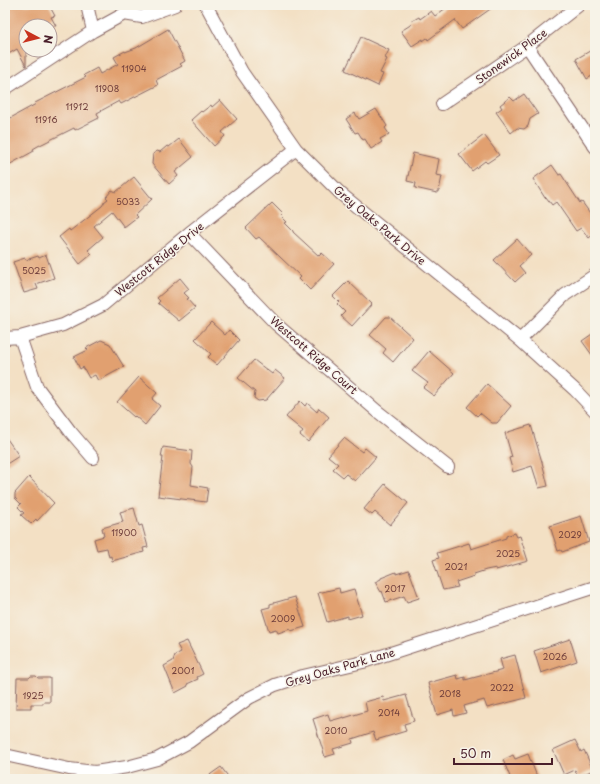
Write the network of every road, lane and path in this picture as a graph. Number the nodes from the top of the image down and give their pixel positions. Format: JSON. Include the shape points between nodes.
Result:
{"nodes":[{"id":1,"x":87,"y":5,"type":"edge"},
{"id":2,"x":132,"y":5,"type":"edge"},
{"id":3,"x":175,"y":5,"type":"edge"},
{"id":4,"x":206,"y":5,"type":"edge"},
{"id":5,"x":579,"y":5,"type":"edge"},
{"id":6,"x":124,"y":14,"type":"junction"},
{"id":7,"x":93,"y":31,"type":"junction"},
{"id":8,"x":527,"y":46,"type":"junction"},
{"id":9,"x":5,"y":89,"type":"edge"},
{"id":10,"x":442,"y":104,"type":"dead end"},
{"id":11,"x":595,"y":147,"type":"edge"},
{"id":12,"x":296,"y":148,"type":"junction"},
{"id":13,"x":189,"y":233,"type":"junction"},
{"id":14,"x":595,"y":275,"type":"edge"},
{"id":15,"x":20,"y":337,"type":"junction"},
{"id":16,"x":5,"y":338,"type":"edge"},
{"id":17,"x":520,"y":340,"type":"junction"},
{"id":18,"x":595,"y":411,"type":"edge"},
{"id":19,"x":93,"y":458,"type":"dead end"},
{"id":20,"x":448,"y":467,"type":"dead end"},
{"id":21,"x":595,"y":587,"type":"edge"},
{"id":22,"x":5,"y":755,"type":"edge"}],
"edges":[{"from":1,"to":7,"type":"street"},
{"from":2,"to":6,"type":"street"},
{"from":3,"to":6,"type":"street","via":[[142,17]]},
{"from":4,"to":12,"type":"street","name":"Grey Oaks Park Drive","via":[[242,72]]},
{"from":5,"to":8,"type":"street","name":"Stonewick Place"},
{"from":6,"to":7,"type":"street"},
{"from":7,"to":9,"type":"street"},
{"from":8,"to":10,"type":"street","name":"Stonewick Place"},
{"from":8,"to":11,"type":"street"},
{"from":12,"to":13,"type":"street","name":"Westcott Ridge Drive"},
{"from":12,"to":17,"type":"street","name":"Grey Oaks Park Drive","via":[[341,194]]},
{"from":13,"to":15,"type":"street","name":"Westcott Ridge Drive","via":[[103,305],[62,325]]},
{"from":13,"to":20,"type":"street","name":"Westcott Ridge Court","via":[[276,324],[377,411]]},
{"from":14,"to":17,"type":"street","via":[[565,295]]},
{"from":15,"to":16,"type":"street","name":"Westcott Ridge Drive"},
{"from":15,"to":19,"type":"street","via":[[37,387]]},
{"from":17,"to":18,"type":"street","name":"Grey Oaks Park Drive"},
{"from":21,"to":22,"type":"street","name":"Grey Oaks Park Lane","via":[[363,662],[275,685],[249,698],[189,742],[157,759],[95,772]]}]}
